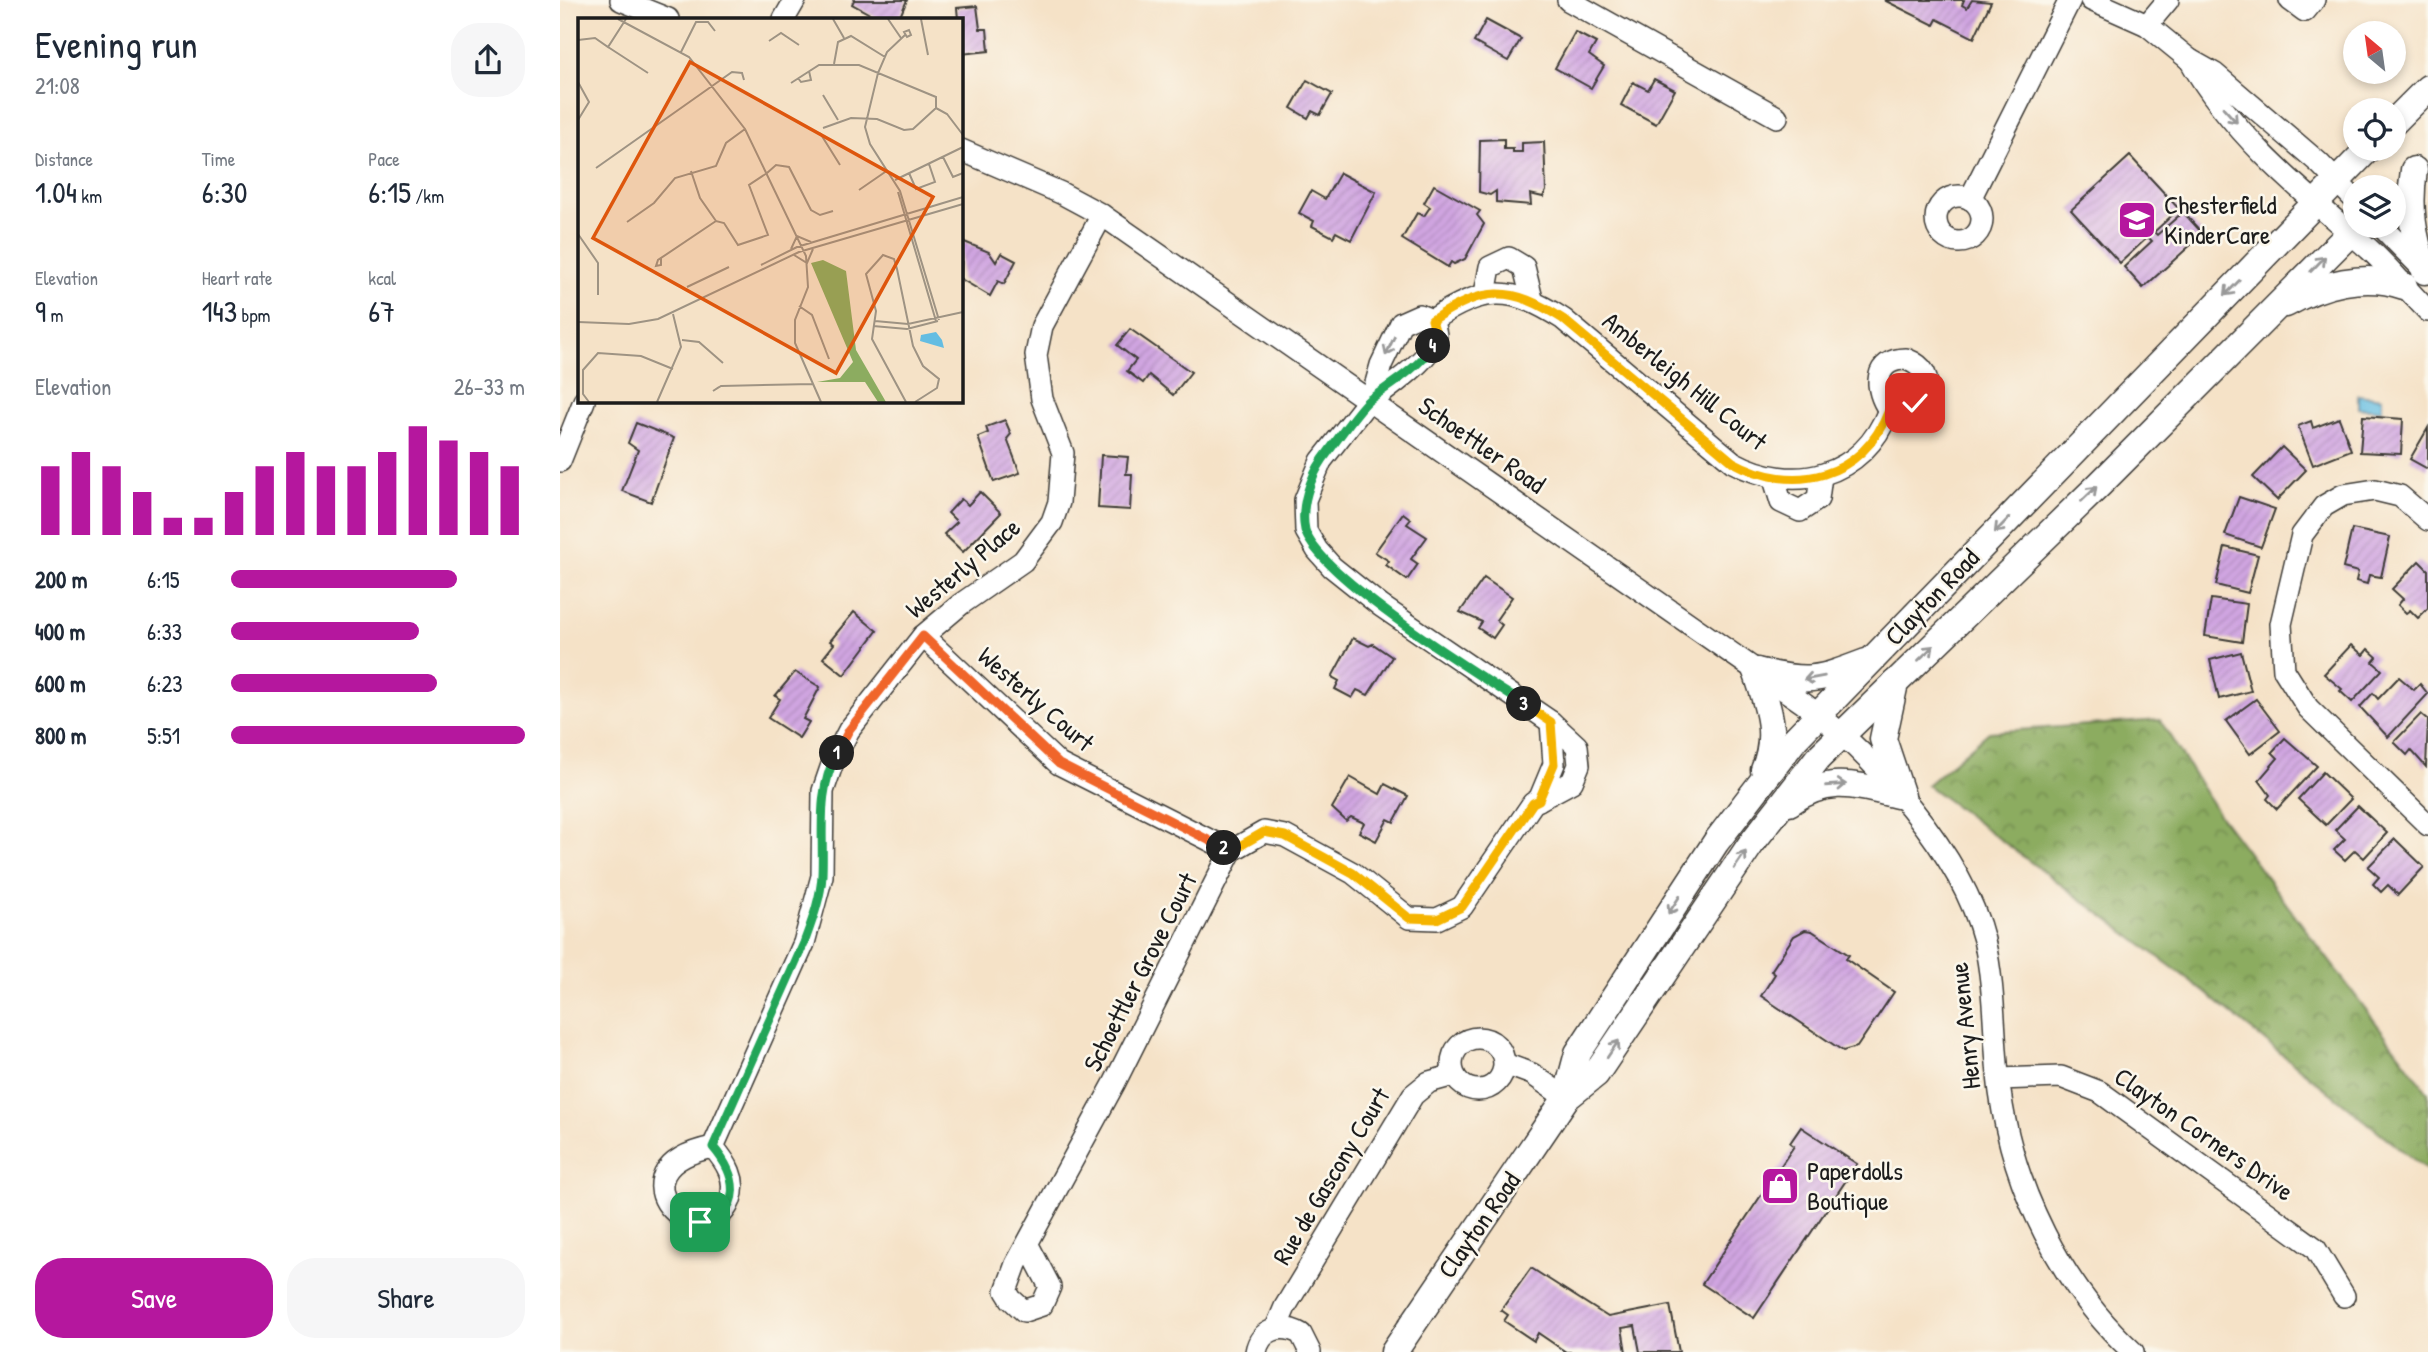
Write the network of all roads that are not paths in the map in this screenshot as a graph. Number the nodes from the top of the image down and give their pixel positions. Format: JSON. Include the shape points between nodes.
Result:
{"nodes":[{"id":1,"x":621,"y":0,"type":"edge"},
{"id":2,"x":794,"y":0,"type":"edge"},
{"id":3,"x":1568,"y":0,"type":"edge"},
{"id":4,"x":2070,"y":0,"type":"edge"},
{"id":5,"x":2091,"y":0,"type":"edge"},
{"id":6,"x":2168,"y":0,"type":"edge"},
{"id":7,"x":2290,"y":0,"type":"edge"},
{"id":8,"x":2314,"y":0,"type":"edge"},
{"id":9,"x":666,"y":18,"type":"edge"},
{"id":10,"x":785,"y":18,"type":"edge"},
{"id":11,"x":2147,"y":25,"type":"junction"},
{"id":12,"x":2190,"y":60,"type":"junction"},
{"id":13,"x":2428,"y":88,"type":"edge"},
{"id":14,"x":2406,"y":110,"type":"edge"},
{"id":15,"x":1777,"y":117,"type":"dead end"},
{"id":16,"x":962,"y":150,"type":"edge"},
{"id":17,"x":2356,"y":161,"type":"edge"},
{"id":18,"x":2421,"y":163,"type":"edge"},
{"id":19,"x":2406,"y":179,"type":"edge"},
{"id":20,"x":2336,"y":181,"type":"junction"},
{"id":21,"x":2343,"y":188,"type":"edge"},
{"id":22,"x":1970,"y":199,"type":"dead end"},
{"id":23,"x":2314,"y":204,"type":"junction"},
{"id":24,"x":1102,"y":215,"type":"junction"},
{"id":25,"x":2343,"y":223,"type":"edge"},
{"id":26,"x":2345,"y":238,"type":"edge"},
{"id":27,"x":2360,"y":238,"type":"edge"},
{"id":28,"x":2390,"y":238,"type":"edge"},
{"id":29,"x":2419,"y":277,"type":"edge"},
{"id":30,"x":1485,"y":295,"type":"junction"},
{"id":31,"x":1532,"y":299,"type":"junction"},
{"id":32,"x":2428,"y":311,"type":"edge"},
{"id":33,"x":2269,"y":313,"type":"junction"},
{"id":34,"x":1432,"y":320,"type":"junction"},
{"id":35,"x":1370,"y":401,"type":"junction"},
{"id":36,"x":584,"y":402,"type":"edge"},
{"id":37,"x":1889,"y":410,"type":"dead end"},
{"id":38,"x":560,"y":461,"type":"edge"},
{"id":39,"x":1821,"y":476,"type":"junction"},
{"id":40,"x":1774,"y":479,"type":"junction"},
{"id":41,"x":2428,"y":520,"type":"edge"},
{"id":42,"x":923,"y":636,"type":"junction"},
{"id":43,"x":1871,"y":660,"type":"junction"},
{"id":44,"x":1756,"y":671,"type":"junction"},
{"id":45,"x":1895,"y":683,"type":"junction"},
{"id":46,"x":1819,"y":715,"type":"junction"},
{"id":47,"x":1841,"y":734,"type":"junction"},
{"id":48,"x":1759,"y":782,"type":"junction"},
{"id":49,"x":1902,"y":796,"type":"junction"},
{"id":50,"x":1775,"y":811,"type":"junction"},
{"id":51,"x":2428,"y":825,"type":"edge"},
{"id":52,"x":1231,"y":851,"type":"junction"},
{"id":53,"x":1505,"y":1064,"type":"junction"},
{"id":54,"x":1454,"y":1075,"type":"junction"},
{"id":55,"x":1998,"y":1079,"type":"junction"},
{"id":56,"x":1566,"y":1098,"type":"junction"},
{"id":57,"x":713,"y":1147,"type":"dead end"},
{"id":58,"x":1028,"y":1245,"type":"dead end"},
{"id":59,"x":2344,"y":1296,"type":"dead end"},
{"id":60,"x":1276,"y":1328,"type":"junction"},
{"id":61,"x":1256,"y":1352,"type":"edge"},
{"id":62,"x":1310,"y":1352,"type":"edge"},
{"id":63,"x":1394,"y":1352,"type":"edge"},
{"id":64,"x":2133,"y":1352,"type":"edge"}],
"edges":[{"from":1,"to":9,"type":"street"},
{"from":2,"to":10,"type":"street"},
{"from":3,"to":15,"type":"street"},
{"from":4,"to":22,"type":"street"},
{"from":5,"to":11,"type":"street"},
{"from":6,"to":11,"type":"street"},
{"from":7,"to":8,"type":"street","via":[[2305,11]]},
{"from":11,"to":12,"type":"street"},
{"from":12,"to":20,"type":"street","via":[[2215,74]]},
{"from":12,"to":23,"type":"street","one_way":true,"via":[[2204,85]]},
{"from":13,"to":14,"type":"main road"},
{"from":16,"to":24,"type":"street","name":"Schoettler Road"},
{"from":17,"to":20,"type":"main road","name":"Clayton Road"},
{"from":18,"to":19,"type":"main road"},
{"from":18,"to":29,"type":"main road","via":[[2409,200]]},
{"from":20,"to":21,"type":"street"},
{"from":20,"to":23,"type":"main road","name":"Clayton Road"},
{"from":23,"to":25,"type":"street"},
{"from":23,"to":43,"type":"main road","name":"Clayton Road","one_way":true},
{"from":24,"to":35,"type":"street","name":"Schoettler Road"},
{"from":24,"to":42,"type":"street","name":"Westerly Place","via":[[1042,326],[1035,355],[1042,399],[1063,453],[1059,502],[1052,523],[1023,561]]},
{"from":33,"to":26,"type":"main road","name":"Clayton Road","one_way":true},
{"from":27,"to":29,"type":"street","via":[[2370,250]]},
{"from":28,"to":29,"type":"street"},
{"from":29,"to":32,"type":"street"},
{"from":29,"to":33,"type":"main road","via":[[2348,281],[2296,298]]},
{"from":30,"to":31,"type":"street","name":"Amberleigh Hill Court"},
{"from":30,"to":31,"type":"street","via":[[1490,267],[1509,258],[1524,267]]},
{"from":30,"to":34,"type":"street","name":"Amberleigh Hill Court","via":[[1464,299]]},
{"from":31,"to":40,"type":"street","name":"Amberleigh Hill Court","via":[[1563,319],[1733,462]]},
{"from":45,"to":33,"type":"main road","name":"Clayton Road","one_way":true},
{"from":34,"to":35,"type":"street","via":[[1437,337],[1433,348]]},
{"from":34,"to":35,"type":"street","name":"Amberleigh Hill Court","one_way":true,"via":[[1419,315],[1401,323]]},
{"from":35,"to":44,"type":"street","name":"Schoettler Road"},
{"from":35,"to":52,"type":"street","via":[[1321,461],[1305,500],[1306,531],[1332,567],[1381,606],[1551,722],[1577,746],[1579,765],[1572,782],[1533,803],[1462,907],[1437,919],[1409,918],[1353,873],[1285,836],[1264,832]]},
{"from":36,"to":38,"type":"street"},
{"from":37,"to":39,"type":"street","name":"Amberleigh Hill Court","via":[[1873,439],[1852,460]]},
{"from":39,"to":40,"type":"street","name":"Amberleigh Hill Court"},
{"from":39,"to":40,"type":"street","via":[[1818,499],[1800,511],[1781,502]]},
{"from":41,"to":51,"type":"street","via":[[2400,496],[2375,491],[2343,495],[2325,506],[2302,535],[2281,624],[2284,670],[2308,708]]},
{"from":42,"to":52,"type":"street","name":"Westerly Court","via":[[1059,764]]},
{"from":42,"to":57,"type":"street","name":"Westerly Place","via":[[849,730],[834,759],[823,791],[822,876],[814,915]]},
{"from":43,"to":44,"type":"main road","one_way":true,"via":[[1814,680]]},
{"from":43,"to":46,"type":"main road","name":"Clayton Road"},
{"from":44,"to":46,"type":"street","name":"Schoettler Road"},
{"from":44,"to":48,"type":"main road","via":[[1772,729],[1771,753]]},
{"from":45,"to":47,"type":"main road","name":"Clayton Road"},
{"from":45,"to":49,"type":"main road","via":[[1884,739]]},
{"from":46,"to":47,"type":"street","name":"Henry Avenue"},
{"from":46,"to":48,"type":"main road","name":"Clayton Road"},
{"from":47,"to":49,"type":"street","name":"Henry Avenue"},
{"from":47,"to":50,"type":"main road","name":"Clayton Road"},
{"from":48,"to":56,"type":"main road","name":"Clayton Road","one_way":true,"via":[[1578,1053]]},
{"from":50,"to":49,"type":"main road","one_way":true,"via":[[1807,790],[1839,782]]},
{"from":49,"to":55,"type":"street","name":"Henry Avenue","via":[[1947,859],[1983,938],[1992,983]]},
{"from":56,"to":50,"type":"main road","name":"Clayton Road","one_way":true,"via":[[1596,1074]]},
{"from":52,"to":58,"type":"street","name":"Schoettler Grove Court"},
{"from":53,"to":54,"type":"street","via":[[1499,1081],[1484,1090],[1467,1088]]},
{"from":53,"to":54,"type":"street","via":[[1494,1042],[1477,1037],[1456,1050]]},
{"from":53,"to":56,"type":"street","via":[[1532,1074]]},
{"from":54,"to":60,"type":"street","name":"Rue de Gascony Court","via":[[1429,1082],[1413,1095]]},
{"from":55,"to":59,"type":"street","name":"Clayton Corners Drive","via":[[2061,1077],[2100,1092],[2315,1248]]},
{"from":55,"to":64,"type":"street","name":"Henry Avenue","via":[[2020,1174],[2043,1228],[2095,1311]]},
{"from":56,"to":63,"type":"main road","name":"Clayton Road"},
{"from":60,"to":61,"type":"street","name":"Rue de Gascony Court","via":[[1261,1339]]},
{"from":60,"to":62,"type":"street","via":[[1301,1334]]}]}
